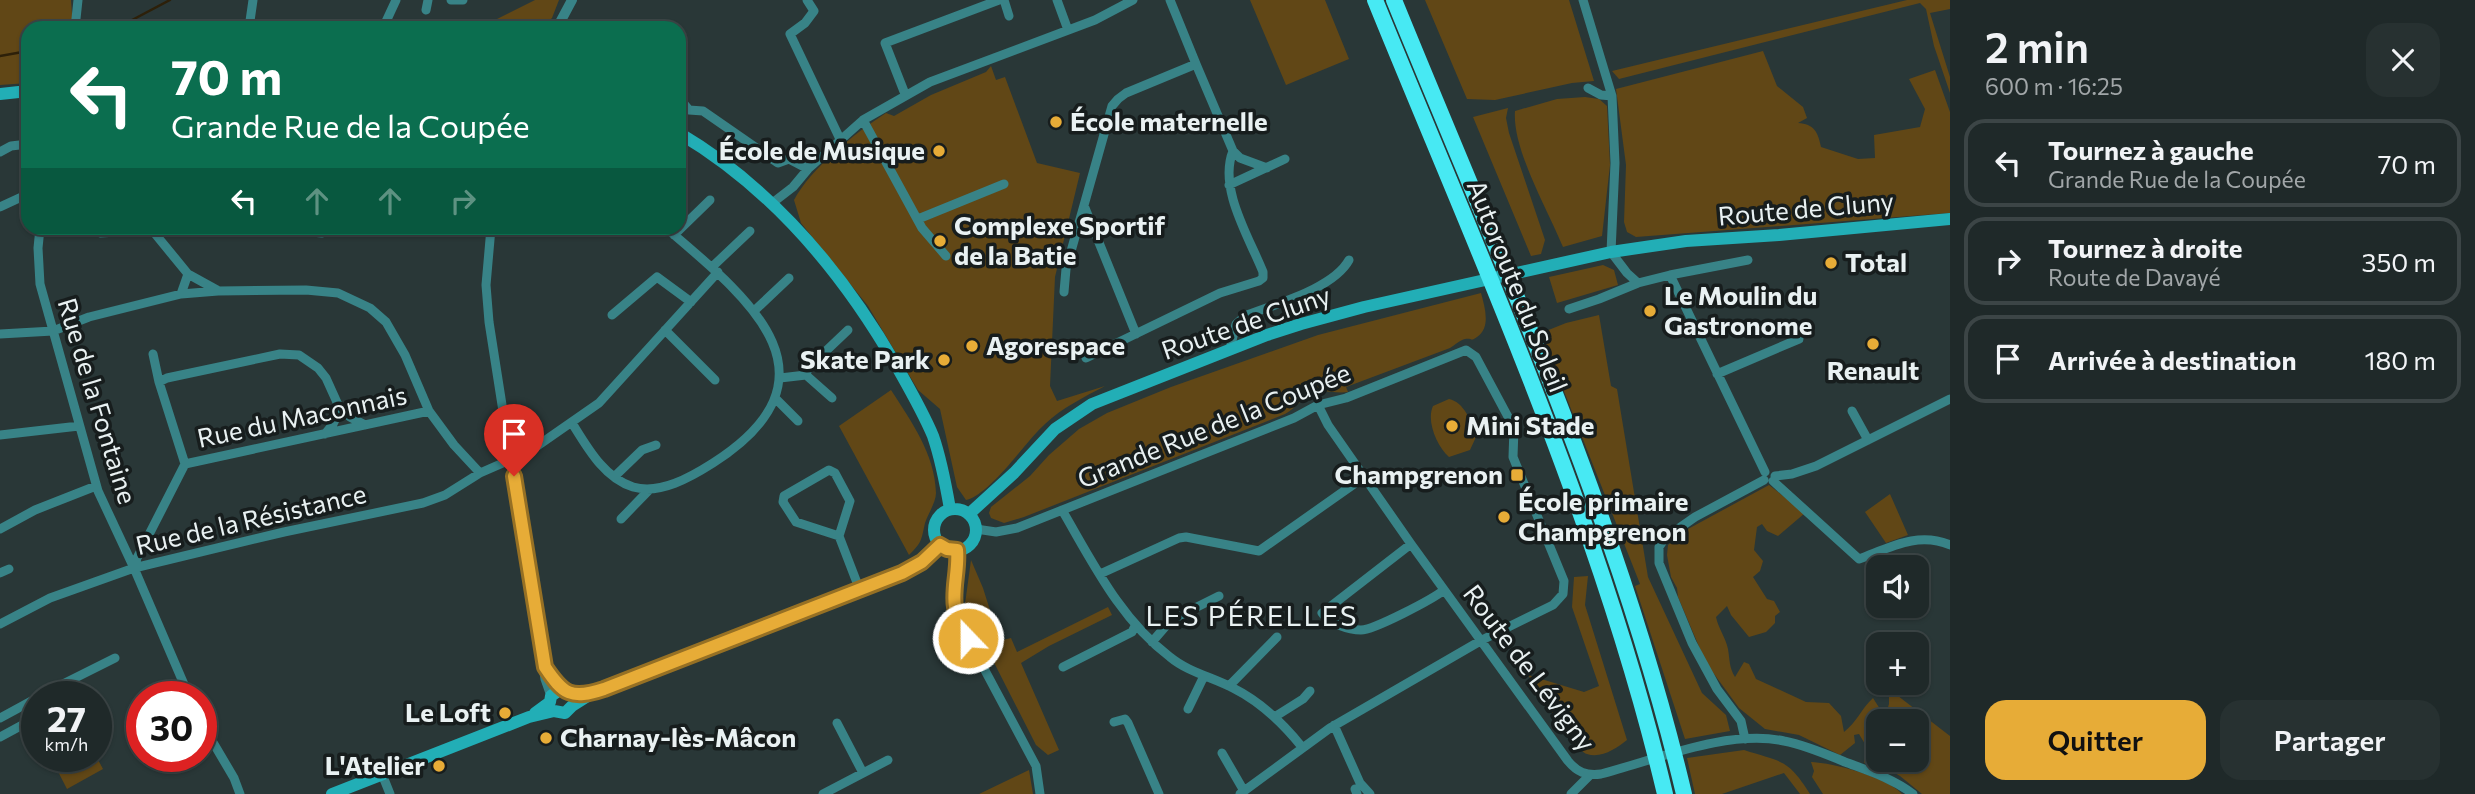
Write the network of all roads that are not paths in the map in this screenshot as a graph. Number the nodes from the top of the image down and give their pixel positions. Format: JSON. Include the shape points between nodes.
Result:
{"nodes":[{"id":1,"x":78,"y":0,"type":"edge"},
{"id":2,"x":253,"y":0,"type":"edge"},
{"id":3,"x":396,"y":0,"type":"edge"},
{"id":4,"x":452,"y":0,"type":"edge"},
{"id":5,"x":463,"y":0,"type":"edge"},
{"id":6,"x":807,"y":0,"type":"edge"},
{"id":7,"x":1001,"y":0,"type":"edge"},
{"id":8,"x":1058,"y":0,"type":"edge"},
{"id":9,"x":1133,"y":0,"type":"edge"},
{"id":10,"x":1170,"y":0,"type":"edge"},
{"id":11,"x":1375,"y":0,"type":"edge"},
{"id":12,"x":1394,"y":0,"type":"edge"},
{"id":13,"x":1583,"y":0,"type":"edge"},
{"id":14,"x":570,"y":4,"type":"edge"},
{"id":15,"x":1009,"y":16,"type":"dead end"},
{"id":16,"x":76,"y":21,"type":"edge"},
{"id":17,"x":250,"y":21,"type":"edge"},
{"id":18,"x":386,"y":21,"type":"edge"},
{"id":19,"x":561,"y":21,"type":"edge"},
{"id":20,"x":1068,"y":30,"type":"junction"},
{"id":21,"x":1196,"y":64,"type":"junction"},
{"id":22,"x":1588,"y":88,"type":"dead end"},
{"id":23,"x":21,"y":92,"type":"edge"},
{"id":24,"x":0,"y":94,"type":"edge"},
{"id":25,"x":905,"y":94,"type":"junction"},
{"id":26,"x":1612,"y":96,"type":"junction"},
{"id":27,"x":686,"y":106,"type":"edge"},
{"id":28,"x":863,"y":120,"type":"junction"},
{"id":29,"x":686,"y":139,"type":"edge"},
{"id":30,"x":840,"y":139,"type":"junction"},
{"id":31,"x":21,"y":145,"type":"edge"},
{"id":32,"x":1233,"y":151,"type":"junction"},
{"id":33,"x":0,"y":152,"type":"edge"},
{"id":34,"x":1285,"y":159,"type":"dead end"},
{"id":35,"x":1267,"y":168,"type":"junction"},
{"id":36,"x":808,"y":169,"type":"junction"},
{"id":37,"x":1004,"y":184,"type":"dead end"},
{"id":38,"x":1228,"y":185,"type":"junction"},
{"id":39,"x":21,"y":197,"type":"edge"},
{"id":40,"x":710,"y":200,"type":"dead end"},
{"id":41,"x":771,"y":204,"type":"junction"},
{"id":42,"x":1085,"y":206,"type":"junction"},
{"id":43,"x":0,"y":207,"type":"edge"},
{"id":44,"x":918,"y":219,"type":"junction"},
{"id":45,"x":1950,"y":219,"type":"edge"},
{"id":46,"x":686,"y":223,"type":"edge"},
{"id":47,"x":750,"y":231,"type":"dead end"},
{"id":48,"x":40,"y":235,"type":"edge"},
{"id":49,"x":157,"y":235,"type":"edge"},
{"id":50,"x":490,"y":235,"type":"edge"},
{"id":51,"x":674,"y":235,"type":"edge"},
{"id":52,"x":1611,"y":252,"type":"junction"},
{"id":53,"x":946,"y":256,"type":"dead end"},
{"id":54,"x":1349,"y":260,"type":"dead end"},
{"id":55,"x":1748,"y":260,"type":"dead end"},
{"id":56,"x":715,"y":270,"type":"junction"},
{"id":57,"x":188,"y":274,"type":"junction"},
{"id":58,"x":1670,"y":275,"type":"junction"},
{"id":59,"x":789,"y":278,"type":"dead end"},
{"id":60,"x":1638,"y":283,"type":"junction"},
{"id":61,"x":218,"y":290,"type":"junction"},
{"id":62,"x":1064,"y":292,"type":"dead end"},
{"id":63,"x":181,"y":294,"type":"junction"},
{"id":64,"x":691,"y":302,"type":"junction"},
{"id":65,"x":1569,"y":309,"type":"dead end"},
{"id":66,"x":754,"y":311,"type":"junction"},
{"id":67,"x":612,"y":315,"type":"dead end"},
{"id":68,"x":1798,"y":326,"type":"dead end"},
{"id":69,"x":665,"y":330,"type":"junction"},
{"id":70,"x":848,"y":330,"type":"dead end"},
{"id":71,"x":53,"y":331,"type":"junction"},
{"id":72,"x":0,"y":334,"type":"edge"},
{"id":73,"x":1136,"y":334,"type":"junction"},
{"id":74,"x":1230,"y":349,"type":"junction"},
{"id":75,"x":153,"y":354,"type":"dead end"},
{"id":76,"x":1086,"y":358,"type":"dead end"},
{"id":77,"x":1717,"y":374,"type":"junction"},
{"id":78,"x":806,"y":375,"type":"junction"},
{"id":79,"x":780,"y":378,"type":"junction"},
{"id":80,"x":715,"y":380,"type":"dead end"},
{"id":81,"x":159,"y":382,"type":"junction"},
{"id":82,"x":832,"y":398,"type":"dead end"},
{"id":83,"x":776,"y":399,"type":"junction"},
{"id":84,"x":1950,"y":399,"type":"edge"},
{"id":85,"x":1318,"y":405,"type":"junction"},
{"id":86,"x":340,"y":409,"type":"junction"},
{"id":87,"x":429,"y":411,"type":"junction"},
{"id":88,"x":1852,"y":411,"type":"dead end"},
{"id":89,"x":798,"y":421,"type":"dead end"},
{"id":90,"x":572,"y":424,"type":"junction"},
{"id":91,"x":366,"y":425,"type":"junction"},
{"id":92,"x":79,"y":426,"type":"junction"},
{"id":93,"x":324,"y":434,"type":"junction"},
{"id":94,"x":0,"y":435,"type":"edge"},
{"id":95,"x":1868,"y":440,"type":"junction"},
{"id":96,"x":656,"y":445,"type":"dead end"},
{"id":97,"x":512,"y":460,"type":"junction"},
{"id":98,"x":185,"y":464,"type":"junction"},
{"id":99,"x":481,"y":473,"type":"junction"},
{"id":100,"x":614,"y":477,"type":"junction"},
{"id":101,"x":1364,"y":477,"type":"junction"},
{"id":102,"x":1769,"y":477,"type":"junction"},
{"id":103,"x":96,"y":486,"type":"junction"},
{"id":104,"x":650,"y":489,"type":"junction"},
{"id":105,"x":950,"y":509,"type":"junction"},
{"id":106,"x":1062,"y":510,"type":"junction"},
{"id":107,"x":969,"y":514,"type":"junction"},
{"id":108,"x":621,"y":519,"type":"dead end"},
{"id":109,"x":0,"y":529,"type":"edge"},
{"id":110,"x":976,"y":530,"type":"junction"},
{"id":111,"x":839,"y":536,"type":"junction"},
{"id":112,"x":1411,"y":544,"type":"junction"},
{"id":113,"x":940,"y":545,"type":"junction"},
{"id":114,"x":1950,"y":545,"type":"edge"},
{"id":115,"x":957,"y":550,"type":"junction"},
{"id":116,"x":134,"y":568,"type":"junction"},
{"id":117,"x":1100,"y":575,"type":"junction"},
{"id":118,"x":859,"y":588,"type":"junction"},
{"id":119,"x":1444,"y":590,"type":"junction"},
{"id":120,"x":1219,"y":596,"type":"dead end"},
{"id":121,"x":0,"y":624,"type":"edge"},
{"id":122,"x":1135,"y":626,"type":"junction"},
{"id":123,"x":1277,"y":637,"type":"dead end"},
{"id":124,"x":1482,"y":640,"type":"junction"},
{"id":125,"x":1152,"y":642,"type":"junction"},
{"id":126,"x":115,"y":658,"type":"dead end"},
{"id":127,"x":1063,"y":667,"type":"dead end"},
{"id":128,"x":1204,"y":676,"type":"junction"},
{"id":129,"x":69,"y":681,"type":"edge"},
{"id":130,"x":183,"y":681,"type":"edge"},
{"id":131,"x":1229,"y":686,"type":"junction"},
{"id":132,"x":1310,"y":691,"type":"dead end"},
{"id":133,"x":559,"y":700,"type":"junction"},
{"id":134,"x":21,"y":707,"type":"edge"},
{"id":135,"x":1188,"y":709,"type":"dead end"},
{"id":136,"x":13,"y":711,"type":"junction"},
{"id":137,"x":1276,"y":716,"type":"junction"},
{"id":138,"x":0,"y":718,"type":"edge"},
{"id":139,"x":1114,"y":722,"type":"dead end"},
{"id":140,"x":837,"y":723,"type":"dead end"},
{"id":141,"x":1334,"y":725,"type":"junction"},
{"id":142,"x":20,"y":726,"type":"joint"},
{"id":143,"x":0,"y":737,"type":"edge"},
{"id":144,"x":1745,"y":738,"type":"junction"},
{"id":145,"x":1302,"y":747,"type":"junction"},
{"id":146,"x":217,"y":749,"type":"edge"},
{"id":147,"x":1222,"y":753,"type":"dead end"},
{"id":148,"x":888,"y":760,"type":"dead end"},
{"id":149,"x":863,"y":773,"type":"junction"},
{"id":150,"x":382,"y":774,"type":"junction"},
{"id":151,"x":1590,"y":775,"type":"junction"},
{"id":152,"x":1242,"y":792,"type":"edge"},
{"id":153,"x":240,"y":794,"type":"edge"},
{"id":154,"x":332,"y":794,"type":"edge"},
{"id":155,"x":390,"y":794,"type":"edge"},
{"id":156,"x":823,"y":794,"type":"edge"},
{"id":157,"x":1040,"y":794,"type":"edge"},
{"id":158,"x":1159,"y":794,"type":"edge"},
{"id":159,"x":1370,"y":794,"type":"edge"},
{"id":160,"x":1571,"y":794,"type":"edge"},
{"id":161,"x":1665,"y":794,"type":"edge"},
{"id":162,"x":1684,"y":794,"type":"edge"},
{"id":163,"x":1913,"y":794,"type":"edge"}],
"edges":[{"from":1,"to":16,"type":"street"},
{"from":2,"to":17,"type":"street"},
{"from":3,"to":18,"type":"street"},
{"from":4,"to":5,"type":"street"},
{"from":6,"to":30,"type":"street","via":[[814,11],[790,34]]},
{"from":7,"to":15,"type":"street"},
{"from":7,"to":25,"type":"street","via":[[885,43]]},
{"from":8,"to":20,"type":"street"},
{"from":9,"to":20,"type":"street"},
{"from":10,"to":21,"type":"street"},
{"from":11,"to":161,"type":"highway","name":"Autoroute du Soleil","via":[[1580,514],[1617,622]]},
{"from":12,"to":162,"type":"highway","name":"Autoroute du Soleil","via":[[1569,433],[1621,578]]},
{"from":13,"to":26,"type":"street"},
{"from":14,"to":19,"type":"street"},
{"from":20,"to":25,"type":"street"},
{"from":21,"to":32,"type":"street"},
{"from":21,"to":42,"type":"street","via":[[1118,99],[1112,106]]},
{"from":22,"to":26,"type":"street"},
{"from":23,"to":24,"type":"main road"},
{"from":25,"to":28,"type":"street"},
{"from":26,"to":52,"type":"street"},
{"from":27,"to":36,"type":"street","via":[[703,111],[778,163],[789,159]]},
{"from":28,"to":30,"type":"street"},
{"from":28,"to":44,"type":"street"},
{"from":29,"to":41,"type":"main road"},
{"from":30,"to":36,"type":"street"},
{"from":31,"to":33,"type":"street"},
{"from":32,"to":35,"type":"street"},
{"from":32,"to":38,"type":"street"},
{"from":34,"to":35,"type":"street"},
{"from":35,"to":38,"type":"street"},
{"from":36,"to":41,"type":"street"},
{"from":37,"to":44,"type":"street"},
{"from":38,"to":73,"type":"street","via":[[1263,278],[1220,293]]},
{"from":39,"to":43,"type":"street"},
{"from":40,"to":46,"type":"street"},
{"from":41,"to":105,"type":"main road","via":[[835,272],[884,345],[934,439]]},
{"from":42,"to":62,"type":"street"},
{"from":42,"to":73,"type":"street"},
{"from":44,"to":53,"type":"street"},
{"from":45,"to":52,"type":"main road","name":"Route de Cluny"},
{"from":47,"to":56,"type":"street","name":"Rue de la Résistance"},
{"from":48,"to":71,"type":"street","name":"Rue de la Fontaine","via":[[38,270]]},
{"from":49,"to":57,"type":"street"},
{"from":50,"to":97,"type":"street","via":[[486,285],[489,321]]},
{"from":51,"to":56,"type":"street"},
{"from":52,"to":60,"type":"street"},
{"from":52,"to":74,"type":"main road","name":"Route de Cluny","via":[[1364,307]]},
{"from":54,"to":74,"type":"street","via":[[1330,280],[1245,316],[1236,324]]},
{"from":55,"to":58,"type":"street"},
{"from":56,"to":64,"type":"street","name":"Rue de la Résistance"},
{"from":56,"to":66,"type":"street"},
{"from":57,"to":61,"type":"street"},
{"from":57,"to":63,"type":"street"},
{"from":58,"to":60,"type":"street"},
{"from":58,"to":77,"type":"street"},
{"from":59,"to":66,"type":"street"},
{"from":60,"to":65,"type":"street"},
{"from":61,"to":63,"type":"street"},
{"from":61,"to":87,"type":"street","via":[[324,291],[370,308],[395,335]]},
{"from":63,"to":71,"type":"street"},
{"from":64,"to":67,"type":"street","via":[[657,277]]},
{"from":64,"to":69,"type":"street","name":"Rue de la Résistance"},
{"from":66,"to":79,"type":"street","via":[[776,348]]},
{"from":68,"to":77,"type":"street","via":[[1799,339]]},
{"from":69,"to":80,"type":"street"},
{"from":69,"to":90,"type":"street","name":"Rue de la Résistance","via":[[606,396]]},
{"from":70,"to":78,"type":"street"},
{"from":71,"to":72,"type":"street"},
{"from":71,"to":92,"type":"street","name":"Rue de la Fontaine"},
{"from":73,"to":76,"type":"street"},
{"from":74,"to":107,"type":"main road","name":"Route de Cluny","via":[[1092,404],[1055,429]]},
{"from":75,"to":81,"type":"street"},
{"from":77,"to":102,"type":"street"},
{"from":78,"to":79,"type":"street"},
{"from":78,"to":82,"type":"street"},
{"from":79,"to":83,"type":"street"},
{"from":81,"to":86,"type":"street","via":[[299,355],[326,378]]},
{"from":81,"to":98,"type":"street"},
{"from":83,"to":89,"type":"street"},
{"from":83,"to":104,"type":"street","via":[[753,434],[724,456],[675,483]]},
{"from":84,"to":95,"type":"street"},
{"from":85,"to":101,"type":"street","name":"Route de Lévigny"},
{"from":85,"to":106,"type":"street","name":"Grande Rue de la Coupée"},
{"from":85,"to":124,"type":"street","name":"Grande Rue de la Coupée","via":[[1466,350],[1480,361],[1514,428],[1513,457],[1565,588],[1553,605]]},
{"from":86,"to":91,"type":"street"},
{"from":86,"to":93,"type":"street"},
{"from":87,"to":91,"type":"street","name":"Rue du Maconnais"},
{"from":87,"to":99,"type":"street"},
{"from":88,"to":95,"type":"street"},
{"from":90,"to":97,"type":"street","name":"Rue de la Résistance"},
{"from":90,"to":100,"type":"street"},
{"from":91,"to":93,"type":"street","name":"Rue du Maconnais"},
{"from":92,"to":94,"type":"street"},
{"from":92,"to":103,"type":"street","name":"Rue de la Fontaine"},
{"from":93,"to":98,"type":"street","name":"Rue du Maconnais"},
{"from":95,"to":102,"type":"street","via":[[1816,466]]},
{"from":96,"to":100,"type":"street","via":[[642,450]]},
{"from":97,"to":99,"type":"street","name":"Rue de la Résistance"},
{"from":97,"to":133,"type":"street","via":[[545,667]]},
{"from":98,"to":116,"type":"street"},
{"from":99,"to":116,"type":"street","name":"Rue de la Résistance","via":[[423,503]]},
{"from":100,"to":104,"type":"street"},
{"from":101,"to":112,"type":"street","name":"Route de Lévigny"},
{"from":101,"to":117,"type":"street","via":[[1259,551],[1179,538]]},
{"from":102,"to":114,"type":"street","via":[[1859,559],[1913,540]]},
{"from":102,"to":144,"type":"street","via":[[1695,517],[1659,547],[1659,563],[1692,643],[1741,721]]},
{"from":103,"to":109,"type":"street"},
{"from":103,"to":116,"type":"street","name":"Rue de la Fontaine"},
{"from":104,"to":108,"type":"street"},
{"from":105,"to":107,"type":"main road"},
{"from":105,"to":113,"type":"main road","via":[[934,526]]},
{"from":106,"to":110,"type":"street","name":"Grande Rue de la Coupée","via":[[1001,531]]},
{"from":106,"to":117,"type":"street"},
{"from":107,"to":110,"type":"main road"},
{"from":110,"to":115,"type":"main road","via":[[972,541]]},
{"from":111,"to":111,"type":"street","via":[[850,501],[835,473],[829,470],[784,496],[796,523]]},
{"from":111,"to":118,"type":"street"},
{"from":112,"to":119,"type":"street","name":"Route de Lévigny"},
{"from":112,"to":119,"type":"street","via":[[1322,613],[1325,618],[1364,630],[1423,605]]},
{"from":113,"to":115,"type":"main road"},
{"from":113,"to":118,"type":"main road","via":[[913,567]]},
{"from":115,"to":157,"type":"street","via":[[957,618],[1035,766]]},
{"from":116,"to":121,"type":"street","name":"Rue de la Résistance","via":[[50,597]]},
{"from":116,"to":130,"type":"street","name":"Rue de la Fontaine"},
{"from":117,"to":122,"type":"street"},
{"from":118,"to":133,"type":"main road","via":[[594,692]]},
{"from":119,"to":124,"type":"street","name":"Route de Lévigny"},
{"from":120,"to":125,"type":"street","via":[[1171,620]]},
{"from":122,"to":125,"type":"street"},
{"from":122,"to":127,"type":"street","via":[[1132,632]]},
{"from":123,"to":131,"type":"street"},
{"from":124,"to":141,"type":"street"},
{"from":124,"to":151,"type":"street","name":"Route de Lévigny","via":[[1568,761]]},
{"from":125,"to":128,"type":"street"},
{"from":126,"to":129,"type":"street"},
{"from":128,"to":131,"type":"street"},
{"from":128,"to":135,"type":"street"},
{"from":131,"to":137,"type":"street"},
{"from":132,"to":137,"type":"street"},
{"from":133,"to":150,"type":"main road","via":[[529,717]]},
{"from":134,"to":136,"type":"street"},
{"from":136,"to":138,"type":"street"},
{"from":136,"to":142,"type":"street"},
{"from":137,"to":145,"type":"street"},
{"from":139,"to":158,"type":"street","via":[[1125,719],[1128,723]]},
{"from":140,"to":149,"type":"street"},
{"from":141,"to":145,"type":"street"},
{"from":141,"to":159,"type":"street","via":[[1360,783]]},
{"from":142,"to":143,"type":"street"},
{"from":144,"to":151,"type":"street","name":"Route de Lévigny"},
{"from":144,"to":163,"type":"street","name":"Route de Lévigny","via":[[1783,741],[1823,753],[1887,778]]},
{"from":145,"to":152,"type":"street"},
{"from":146,"to":153,"type":"street"},
{"from":147,"to":152,"type":"street"},
{"from":148,"to":149,"type":"street"},
{"from":149,"to":156,"type":"street"},
{"from":150,"to":154,"type":"main road"},
{"from":150,"to":155,"type":"street"},
{"from":151,"to":160,"type":"street"}]}
